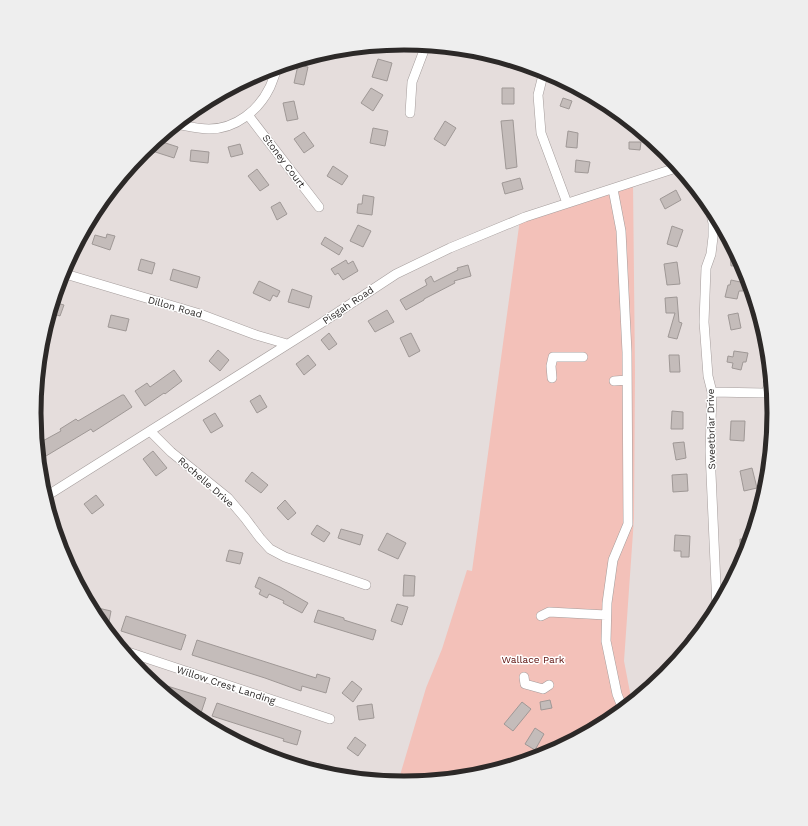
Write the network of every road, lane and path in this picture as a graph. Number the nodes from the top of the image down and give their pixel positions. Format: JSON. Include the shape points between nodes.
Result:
{"nodes":[{"id":1,"x":424,"y":51,"type":"edge"},
{"id":2,"x":275,"y":74,"type":"edge"},
{"id":3,"x":542,"y":78,"type":"edge"},
{"id":4,"x":410,"y":113,"type":"dead end"},
{"id":5,"x":248,"y":115,"type":"junction"},
{"id":6,"x":182,"y":125,"type":"edge"},
{"id":7,"x":673,"y":169,"type":"edge"},
{"id":8,"x":613,"y":189,"type":"junction"},
{"id":9,"x":567,"y":203,"type":"junction"},
{"id":10,"x":319,"y":207,"type":"dead end"},
{"id":11,"x":713,"y":223,"type":"edge"},
{"id":12,"x":69,"y":275,"type":"edge"},
{"id":13,"x":286,"y":344,"type":"junction"},
{"id":14,"x":583,"y":357,"type":"dead end"},
{"id":15,"x":552,"y":378,"type":"dead end"},
{"id":16,"x":614,"y":380,"type":"dead end"},
{"id":17,"x":627,"y":380,"type":"junction"},
{"id":18,"x":712,"y":392,"type":"junction"},
{"id":19,"x":766,"y":394,"type":"edge"},
{"id":20,"x":150,"y":431,"type":"junction"},
{"id":21,"x":50,"y":493,"type":"edge"},
{"id":22,"x":366,"y":585,"type":"dead end"},
{"id":23,"x":717,"y":597,"type":"edge"},
{"id":24,"x":541,"y":616,"type":"dead end"},
{"id":25,"x":606,"y":616,"type":"junction"},
{"id":26,"x":132,"y":653,"type":"edge"},
{"id":27,"x":524,"y":677,"type":"dead end"},
{"id":28,"x":549,"y":685,"type":"dead end"},
{"id":29,"x":621,"y":704,"type":"edge"},
{"id":30,"x":330,"y":719,"type":"dead end"}],
"edges":[{"from":1,"to":4,"type":"street","via":[[412,82]]},
{"from":2,"to":5,"type":"street","via":[[261,102]]},
{"from":3,"to":9,"type":"street","via":[[538,95],[541,133]]},
{"from":5,"to":6,"type":"street","via":[[227,126],[210,129]]},
{"from":5,"to":10,"type":"street","name":"Stoney Court"},
{"from":7,"to":8,"type":"street","name":"Pisgah Road"},
{"from":8,"to":9,"type":"street","name":"Pisgah Road"},
{"from":8,"to":17,"type":"street","via":[[621,231],[623,358]]},
{"from":9,"to":13,"type":"street","name":"Pisgah Road","via":[[524,217],[396,274]]},
{"from":11,"to":18,"type":"street","name":"Sweetbriar Drive","via":[[711,254],[706,268],[704,322],[708,376]]},
{"from":12,"to":13,"type":"street","name":"Dillon Road","via":[[200,314]]},
{"from":13,"to":20,"type":"street","name":"Pisgah Road"},
{"from":14,"to":15,"type":"street","via":[[553,357],[550,366]]},
{"from":16,"to":17,"type":"street"},
{"from":17,"to":25,"type":"street","via":[[628,524],[613,560]]},
{"from":18,"to":19,"type":"street"},
{"from":18,"to":23,"type":"street","name":"Sweetbriar Drive","via":[[710,451]]},
{"from":20,"to":21,"type":"street","name":"Pisgah Road"},
{"from":20,"to":22,"type":"street","name":"Rochelle Drive","via":[[171,452],[228,498],[270,549],[285,557]]},
{"from":24,"to":25,"type":"street","via":[[549,612]]},
{"from":25,"to":29,"type":"street","via":[[606,641]]},
{"from":26,"to":30,"type":"street","name":"Willow Crest Landing"},
{"from":27,"to":28,"type":"street","via":[[525,684],[543,689]]}]}
